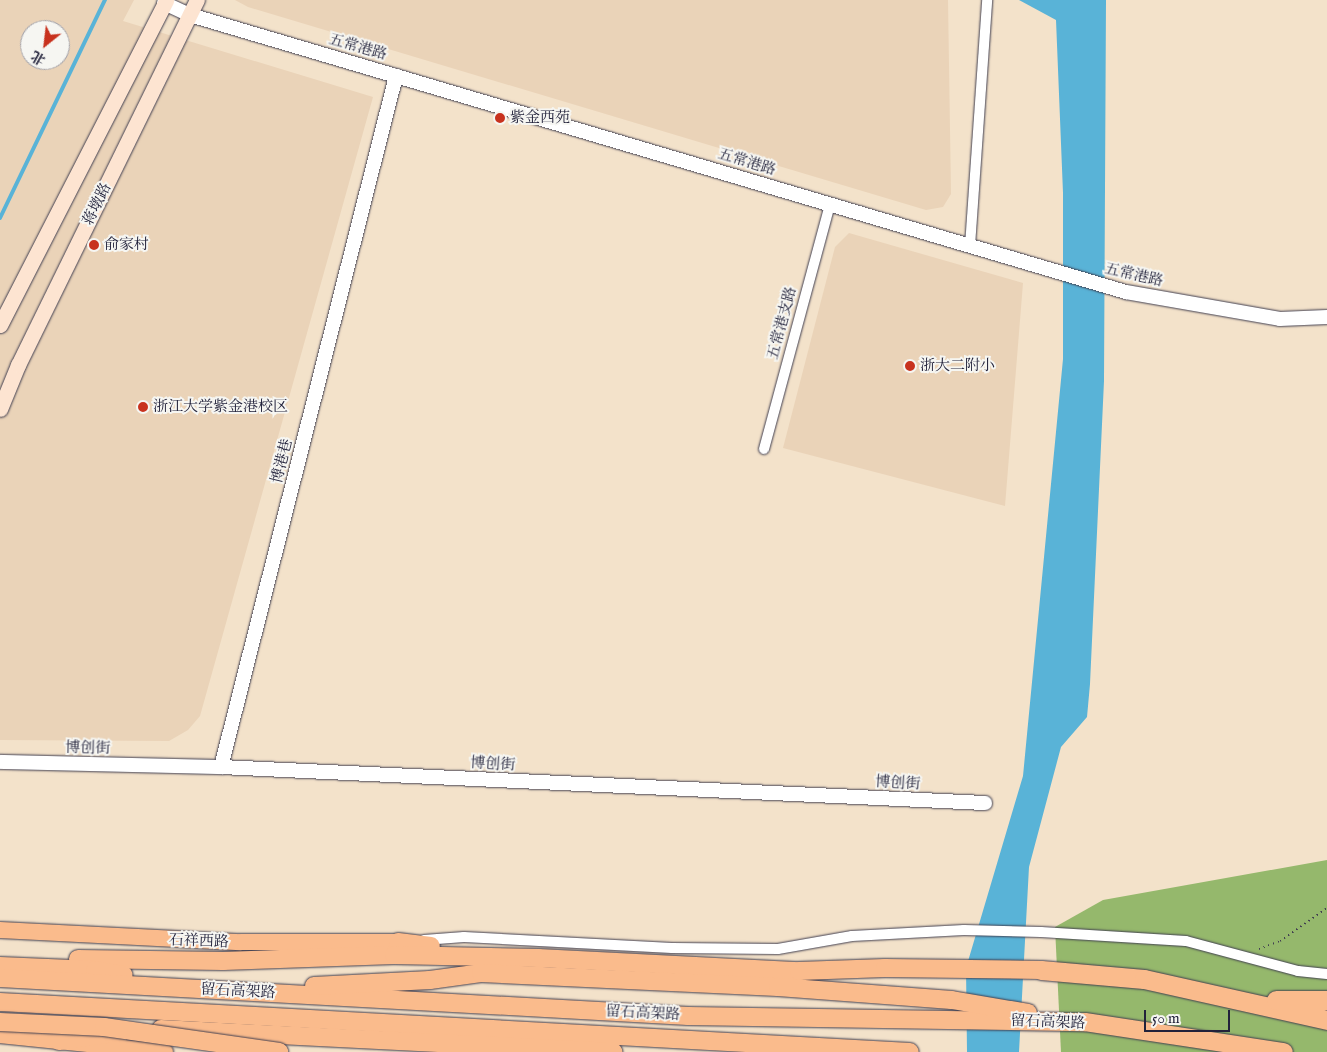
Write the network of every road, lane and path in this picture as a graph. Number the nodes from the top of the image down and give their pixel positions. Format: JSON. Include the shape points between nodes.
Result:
{"nodes":[{"id":1,"x":197,"y":0,"type":"edge"},
{"id":2,"x":987,"y":0,"type":"edge"},
{"id":3,"x":163,"y":1,"type":"edge"},
{"id":4,"x":190,"y":15,"type":"junction"},
{"id":5,"x":396,"y":76,"type":"junction"},
{"id":6,"x":830,"y":204,"type":"junction"},
{"id":7,"x":970,"y":246,"type":"junction"},
{"id":8,"x":1327,"y":317,"type":"edge"},
{"id":9,"x":0,"y":325,"type":"edge"},
{"id":10,"x":0,"y":409,"type":"edge"},
{"id":11,"x":764,"y":449,"type":"dead end"},
{"id":12,"x":0,"y":762,"type":"edge"},
{"id":13,"x":221,"y":767,"type":"junction"},
{"id":14,"x":985,"y":803,"type":"dead end"},
{"id":15,"x":1327,"y":908,"type":"edge"},
{"id":16,"x":0,"y":930,"type":"edge"},
{"id":17,"x":398,"y":942,"type":"junction"},
{"id":18,"x":1238,"y":955,"type":"junction"},
{"id":19,"x":0,"y":958,"type":"edge"},
{"id":20,"x":538,"y":958,"type":"junction"},
{"id":21,"x":0,"y":966,"type":"edge"},
{"id":22,"x":1041,"y":970,"type":"joint"},
{"id":23,"x":1327,"y":974,"type":"edge"},
{"id":24,"x":0,"y":978,"type":"edge"},
{"id":25,"x":1244,"y":1000,"type":"junction"},
{"id":26,"x":1327,"y":1000,"type":"edge"},
{"id":27,"x":0,"y":1002,"type":"edge"},
{"id":28,"x":1327,"y":1020,"type":"edge"},
{"id":29,"x":0,"y":1022,"type":"edge"},
{"id":30,"x":1085,"y":1022,"type":"junction"},
{"id":31,"x":0,"y":1035,"type":"edge"},
{"id":32,"x":59,"y":1041,"type":"junction"},
{"id":33,"x":165,"y":1052,"type":"edge"},
{"id":34,"x":279,"y":1052,"type":"edge"},
{"id":35,"x":613,"y":1052,"type":"edge"},
{"id":36,"x":910,"y":1052,"type":"edge"},
{"id":37,"x":1284,"y":1052,"type":"edge"}],
"edges":[{"from":1,"to":4,"type":"main road","name":"蒋墩路"},
{"from":2,"to":7,"type":"street"},
{"from":3,"to":4,"type":"street","name":"五常港路"},
{"from":3,"to":9,"type":"main road","name":"蒋墩路"},
{"from":4,"to":5,"type":"street","name":"五常港路"},
{"from":4,"to":10,"type":"main road","name":"蒋墩路","via":[[18,365]]},
{"from":5,"to":6,"type":"street","name":"五常港路"},
{"from":5,"to":13,"type":"street","name":"博港巷"},
{"from":6,"to":7,"type":"street","name":"五常港路"},
{"from":6,"to":11,"type":"street","name":"五常港支路"},
{"from":7,"to":8,"type":"street","name":"五常港路","via":[[1126,292],[1280,319]]},
{"from":12,"to":13,"type":"street","name":"博创街"},
{"from":13,"to":14,"type":"street","name":"博创街"},
{"from":15,"to":18,"type":"path","via":[[1280,941]]},
{"from":16,"to":17,"type":"main road","name":"石祥西路","via":[[232,942]]},
{"from":17,"to":18,"type":"street","via":[[464,937],[672,948],[778,949],[852,936],[964,930],[1186,941]]},
{"from":17,"to":20,"type":"highway"},
{"from":18,"to":23,"type":"street","via":[[1298,971]]},
{"from":19,"to":20,"type":"highway","via":[[311,959],[394,955]]},
{"from":20,"to":22,"type":"highway","via":[[699,969]]},
{"from":21,"to":30,"type":"highway","via":[[95,970],[178,983],[267,986],[430,980],[481,973],[778,987],[952,1000]]},
{"from":22,"to":25,"type":"highway","via":[[1144,979]]},
{"from":24,"to":30,"type":"highway","name":"留石高架路","via":[[688,1016]]},
{"from":25,"to":26,"type":"highway"},
{"from":25,"to":28,"type":"highway"},
{"from":27,"to":36,"type":"highway","name":"留石高架路"},
{"from":29,"to":34,"type":"highway","bridge":true,"via":[[104,1026]]},
{"from":30,"to":37,"type":"highway","name":"留石高架路"},
{"from":31,"to":32,"type":"main road"},
{"from":32,"to":33,"type":"main road"},
{"from":32,"to":35,"type":"highway","via":[[165,1029],[469,1042]]}]}
